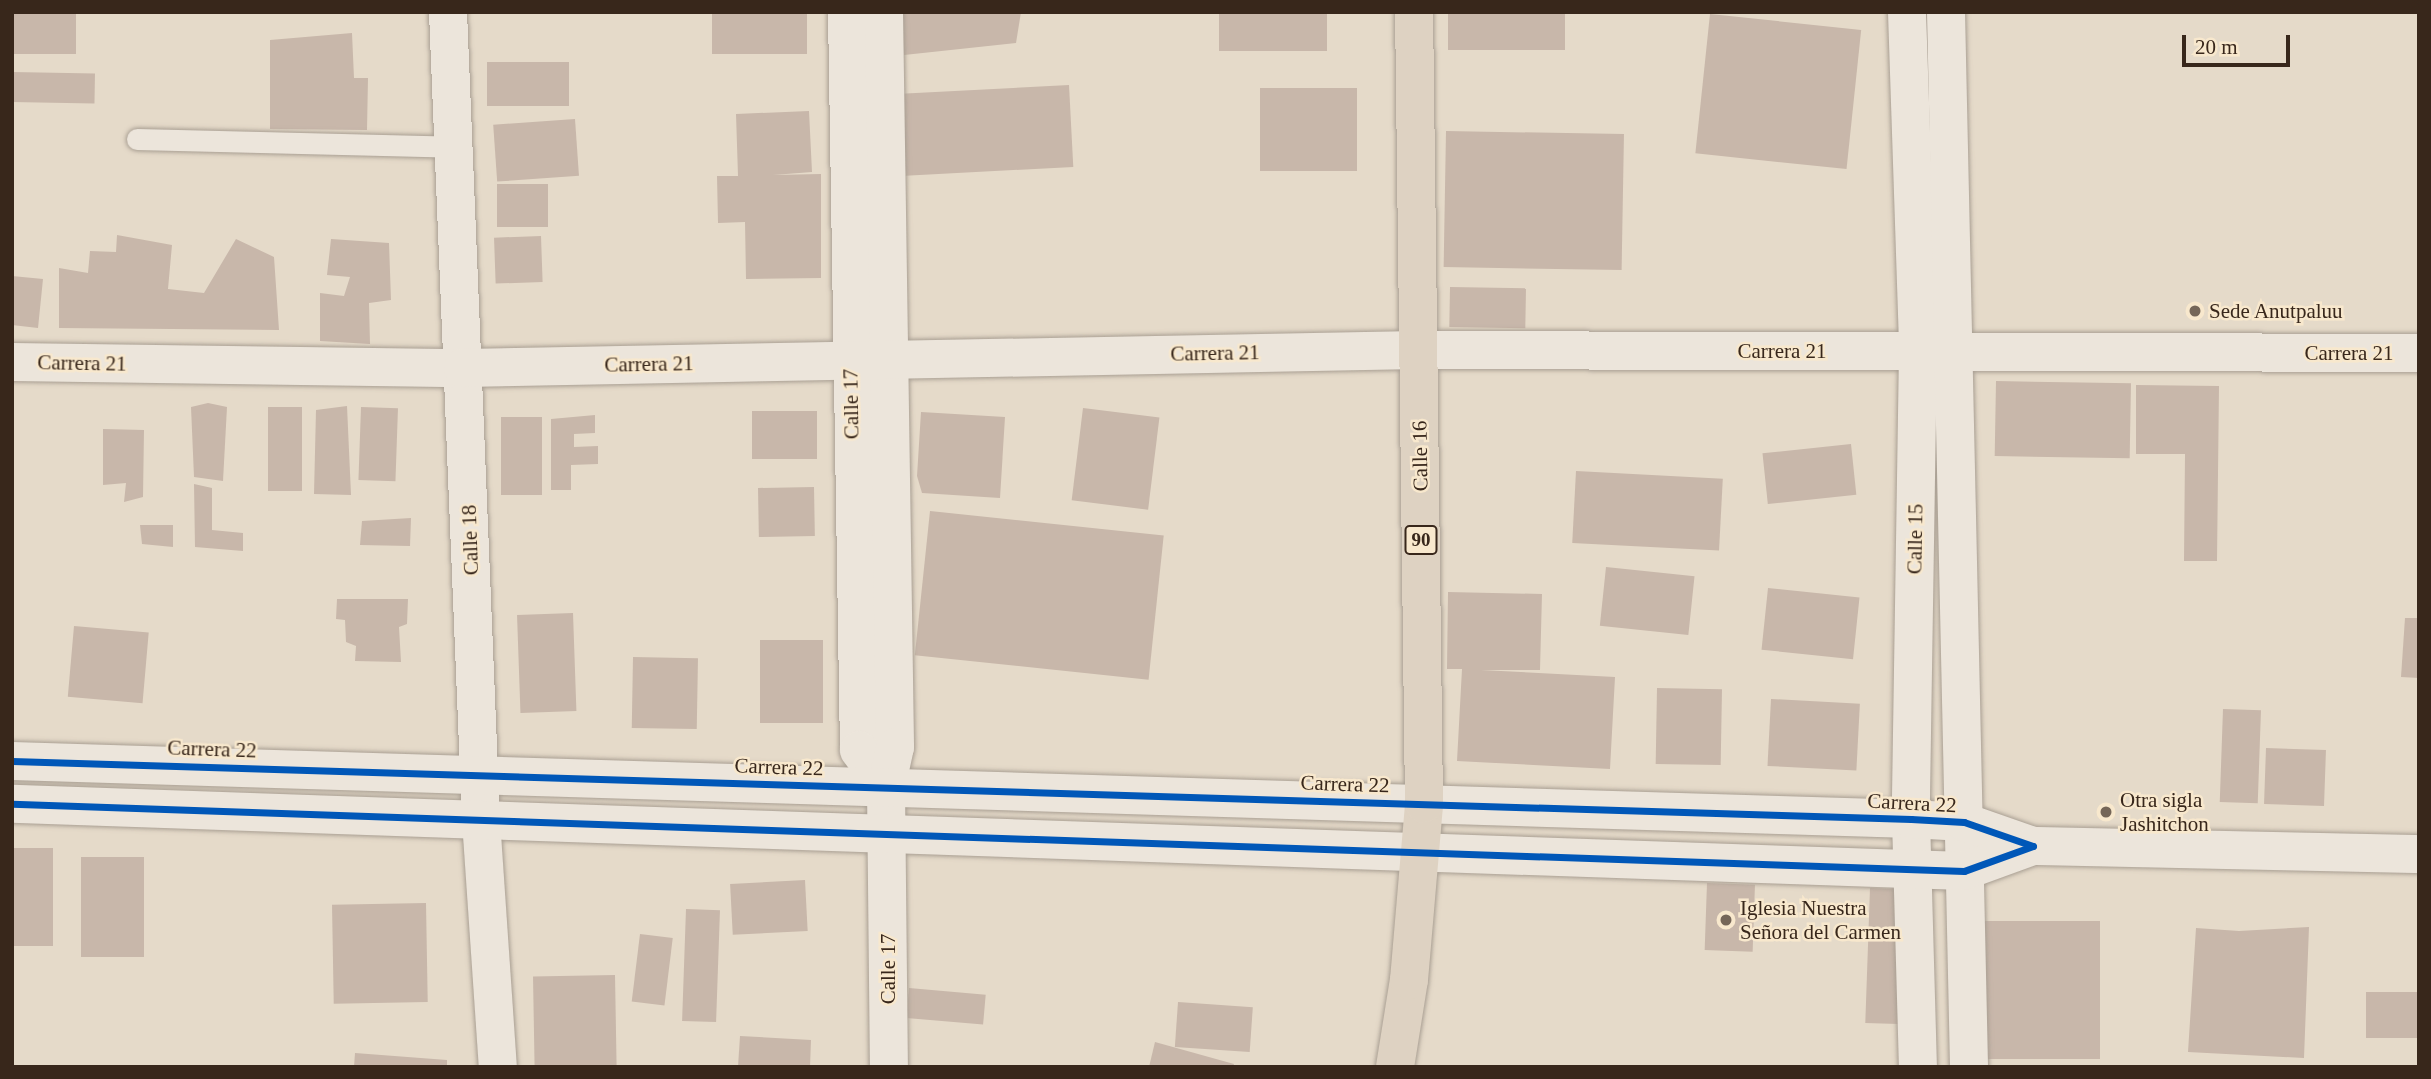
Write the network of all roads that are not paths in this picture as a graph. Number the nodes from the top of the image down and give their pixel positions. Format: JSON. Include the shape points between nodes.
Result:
{"nodes":[{"id":1,"x":448,"y":12,"type":"edge"},
{"id":2,"x":847,"y":12,"type":"edge"},
{"id":3,"x":884,"y":12,"type":"edge"},
{"id":4,"x":1414,"y":12,"type":"edge"},
{"id":5,"x":1907,"y":12,"type":"edge"},
{"id":6,"x":1946,"y":12,"type":"edge"},
{"id":7,"x":137,"y":139,"type":"dead end"},
{"id":8,"x":454,"y":146,"type":"junction"},
{"id":9,"x":1418,"y":350,"type":"junction"},
{"id":10,"x":1918,"y":351,"type":"junction"},
{"id":11,"x":2419,"y":353,"type":"edge"},
{"id":12,"x":1956,"y":354,"type":"junction"},
{"id":13,"x":869,"y":359,"type":"junction"},
{"id":14,"x":12,"y":362,"type":"edge"},
{"id":15,"x":463,"y":368,"type":"junction"},
{"id":16,"x":12,"y":761,"type":"edge"},
{"id":17,"x":480,"y":775,"type":"junction"},
{"id":18,"x":886,"y":788,"type":"junction"},
{"id":19,"x":12,"y":804,"type":"edge"},
{"id":20,"x":1424,"y":804,"type":"junction"},
{"id":21,"x":1911,"y":819,"type":"junction"},
{"id":22,"x":481,"y":820,"type":"junction"},
{"id":23,"x":1964,"y":822,"type":"junction"},
{"id":24,"x":887,"y":834,"type":"junction"},
{"id":25,"x":2033,"y":846,"type":"junction"},
{"id":26,"x":1421,"y":852,"type":"junction"},
{"id":27,"x":2419,"y":854,"type":"edge"},
{"id":28,"x":1913,"y":868,"type":"junction"},
{"id":29,"x":1964,"y":871,"type":"junction"},
{"id":30,"x":498,"y":1067,"type":"edge"},
{"id":31,"x":889,"y":1067,"type":"edge"},
{"id":32,"x":1395,"y":1067,"type":"edge"},
{"id":33,"x":1918,"y":1067,"type":"edge"},
{"id":34,"x":1969,"y":1067,"type":"edge"}],
"edges":[{"from":1,"to":8,"type":"street","name":"Calle 18"},
{"from":2,"to":13,"type":"street","name":"Calle 17"},
{"from":3,"to":13,"type":"street","name":"Calle 17"},
{"from":4,"to":9,"type":"highway","name":"Calle 16","number":"90"},
{"from":5,"to":10,"type":"street","name":"Calle 15"},
{"from":6,"to":12,"type":"street","name":"Calle 15"},
{"from":7,"to":8,"type":"lane"},
{"from":8,"to":15,"type":"street","name":"Calle 18"},
{"from":9,"to":10,"type":"street","name":"Carrera 21"},
{"from":9,"to":13,"type":"street","name":"Carrera 21"},
{"from":9,"to":20,"type":"highway","name":"Calle 16","number":"90"},
{"from":10,"to":12,"type":"street","name":"Carrera 21"},
{"from":10,"to":21,"type":"street","name":"Calle 15"},
{"from":11,"to":12,"type":"street","name":"Carrera 21"},
{"from":12,"to":23,"type":"street","name":"Calle 15"},
{"from":13,"to":15,"type":"street","name":"Carrera 21"},
{"from":13,"to":18,"type":"street","name":"Calle 17","via":[[859,750]]},
{"from":14,"to":15,"type":"street","name":"Carrera 21"},
{"from":15,"to":17,"type":"street","name":"Calle 18"},
{"from":16,"to":17,"type":"street","name":"Carrera 22"},
{"from":17,"to":18,"type":"street","name":"Carrera 22"},
{"from":17,"to":22,"type":"street","name":"Calle 18"},
{"from":18,"to":20,"type":"street","name":"Carrera 22"},
{"from":18,"to":24,"type":"street","name":"Calle 17"},
{"from":19,"to":22,"type":"street","name":"Carrera 22"},
{"from":20,"to":21,"type":"street","name":"Carrera 22"},
{"from":20,"to":26,"type":"highway","name":"Calle 16","number":"90"},
{"from":21,"to":23,"type":"street","name":"Carrera 22"},
{"from":21,"to":28,"type":"street","name":"Calle 15"},
{"from":22,"to":24,"type":"street","name":"Carrera 22"},
{"from":22,"to":30,"type":"street","name":"Calle 18"},
{"from":23,"to":25,"type":"street","name":"Carrera 22"},
{"from":23,"to":29,"type":"street","name":"Calle 15"},
{"from":24,"to":26,"type":"street","name":"Carrera 22"},
{"from":24,"to":31,"type":"street","name":"Calle 17"},
{"from":25,"to":27,"type":"street","name":"Carrera 22"},
{"from":25,"to":29,"type":"street","name":"Carrera 22"},
{"from":26,"to":28,"type":"street","name":"Carrera 22"},
{"from":26,"to":32,"type":"highway","name":"Calle 16","number":"90"},
{"from":28,"to":29,"type":"street","name":"Carrera 22"},
{"from":28,"to":33,"type":"street","name":"Calle 15"},
{"from":29,"to":34,"type":"street","name":"Calle 15"}]}
